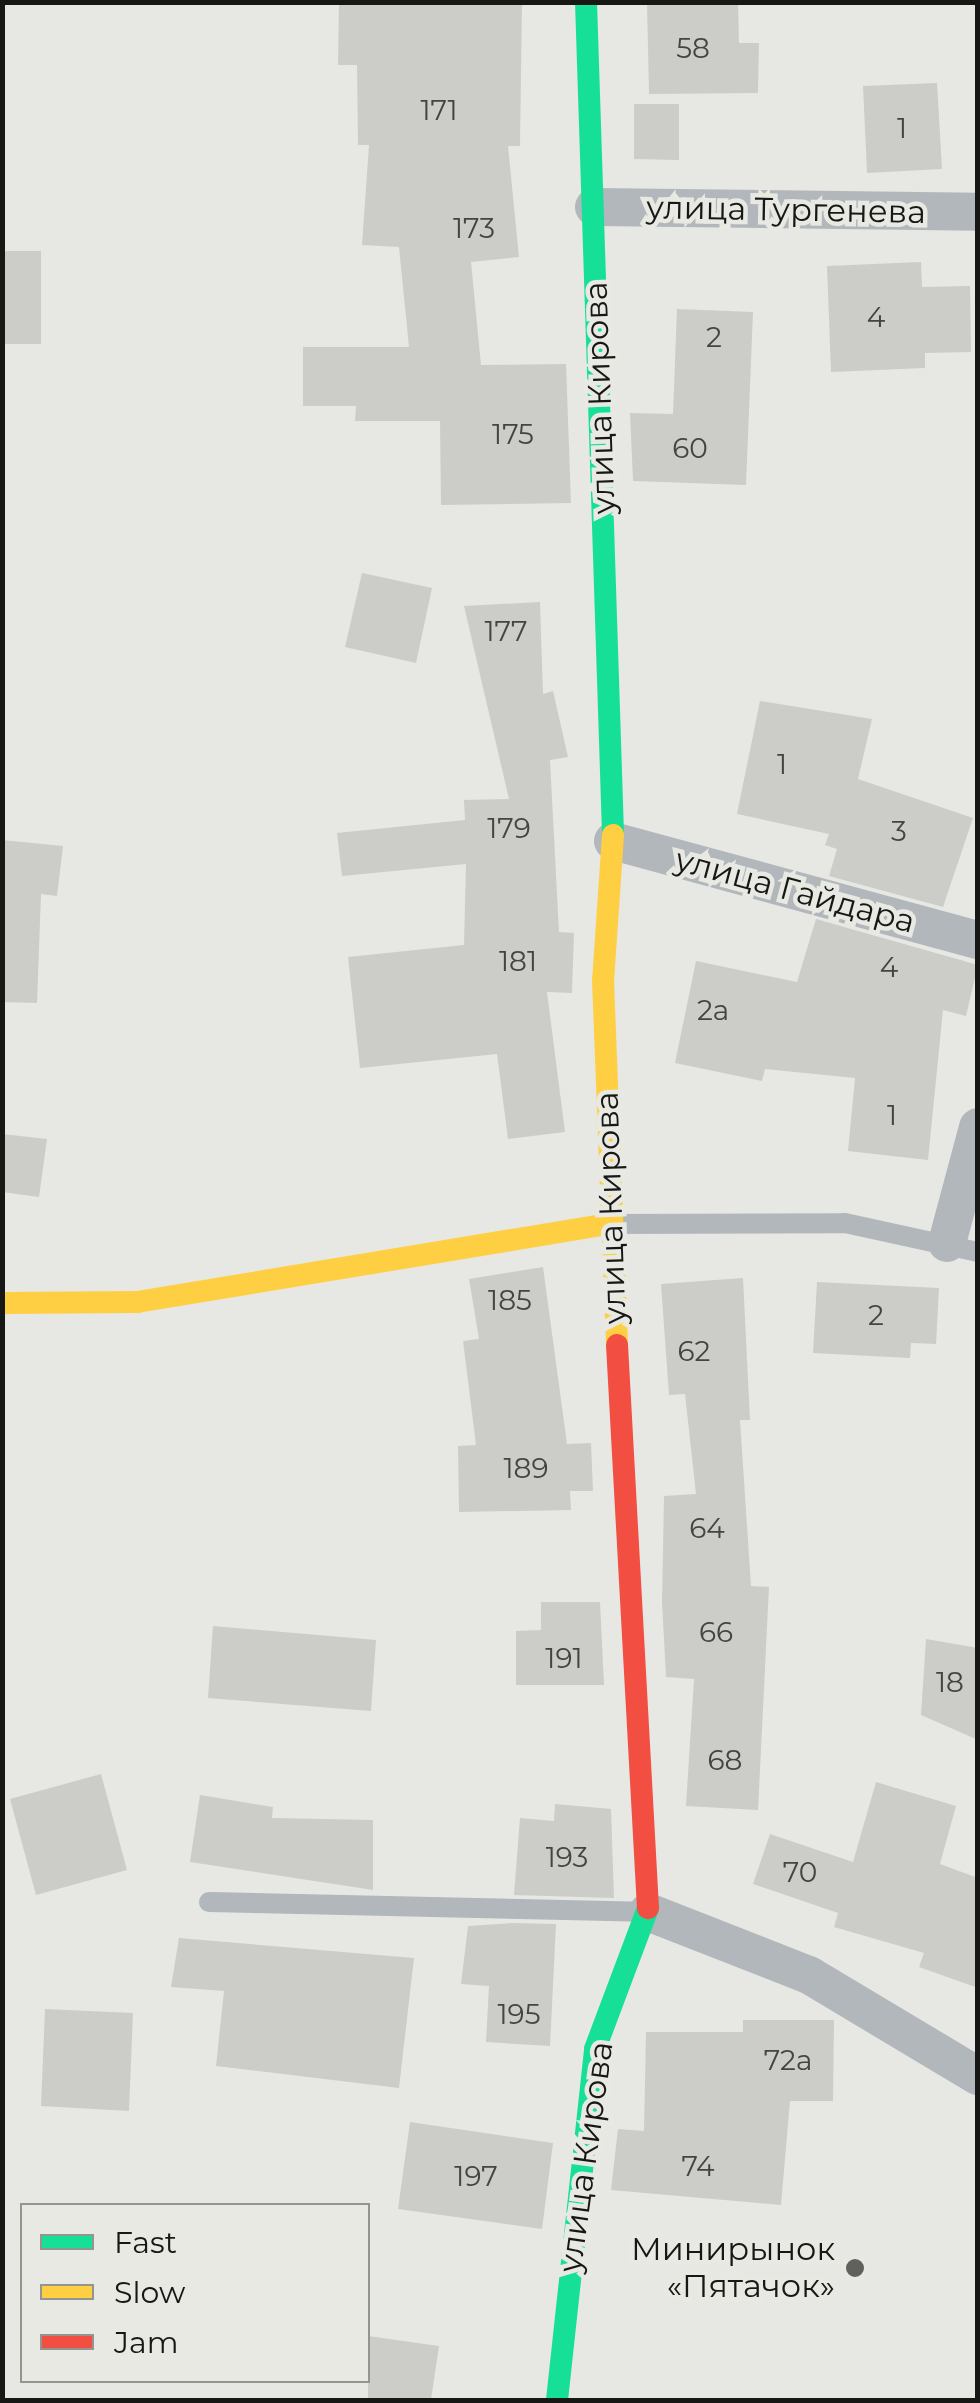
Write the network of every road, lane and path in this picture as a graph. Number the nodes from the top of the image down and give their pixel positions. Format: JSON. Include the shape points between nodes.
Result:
{"nodes":[{"id":1,"x":586,"y":2,"type":"edge"},
{"id":2,"x":594,"y":207,"type":"junction"},
{"id":3,"x":978,"y":212,"type":"edge"},
{"id":4,"x":614,"y":841,"type":"junction"},
{"id":5,"x":978,"y":940,"type":"edge"},
{"id":6,"x":978,"y":1127,"type":"edge"},
{"id":7,"x":610,"y":1224,"type":"junction"},
{"id":8,"x":962,"y":1248,"type":"edge"},
{"id":9,"x":2,"y":1303,"type":"edge"},
{"id":10,"x":210,"y":1902,"type":"dead end"},
{"id":11,"x":648,"y":1912,"type":"junction"},
{"id":12,"x":978,"y":2076,"type":"edge"},
{"id":13,"x":557,"y":2400,"type":"edge"}],
"edges":[{"from":1,"to":2,"type":"street","name":"улица Кирова"},
{"from":2,"to":3,"type":"street","name":"улица Тургенева"},
{"from":2,"to":4,"type":"street","name":"улица Кирова"},
{"from":4,"to":5,"type":"street","name":"улица Гайдара"},
{"from":4,"to":7,"type":"street","name":"улица Кирова","via":[[603,980]]},
{"from":6,"to":8,"type":"street"},
{"from":7,"to":8,"type":"lane","via":[[845,1223]]},
{"from":7,"to":9,"type":"street","via":[[137,1302]]},
{"from":7,"to":11,"type":"street","name":"улица Кирова"},
{"from":10,"to":11,"type":"lane"},
{"from":11,"to":12,"type":"street","via":[[809,1976]]},
{"from":11,"to":13,"type":"street","name":"улица Кирова","via":[[595,2049]]}]}
